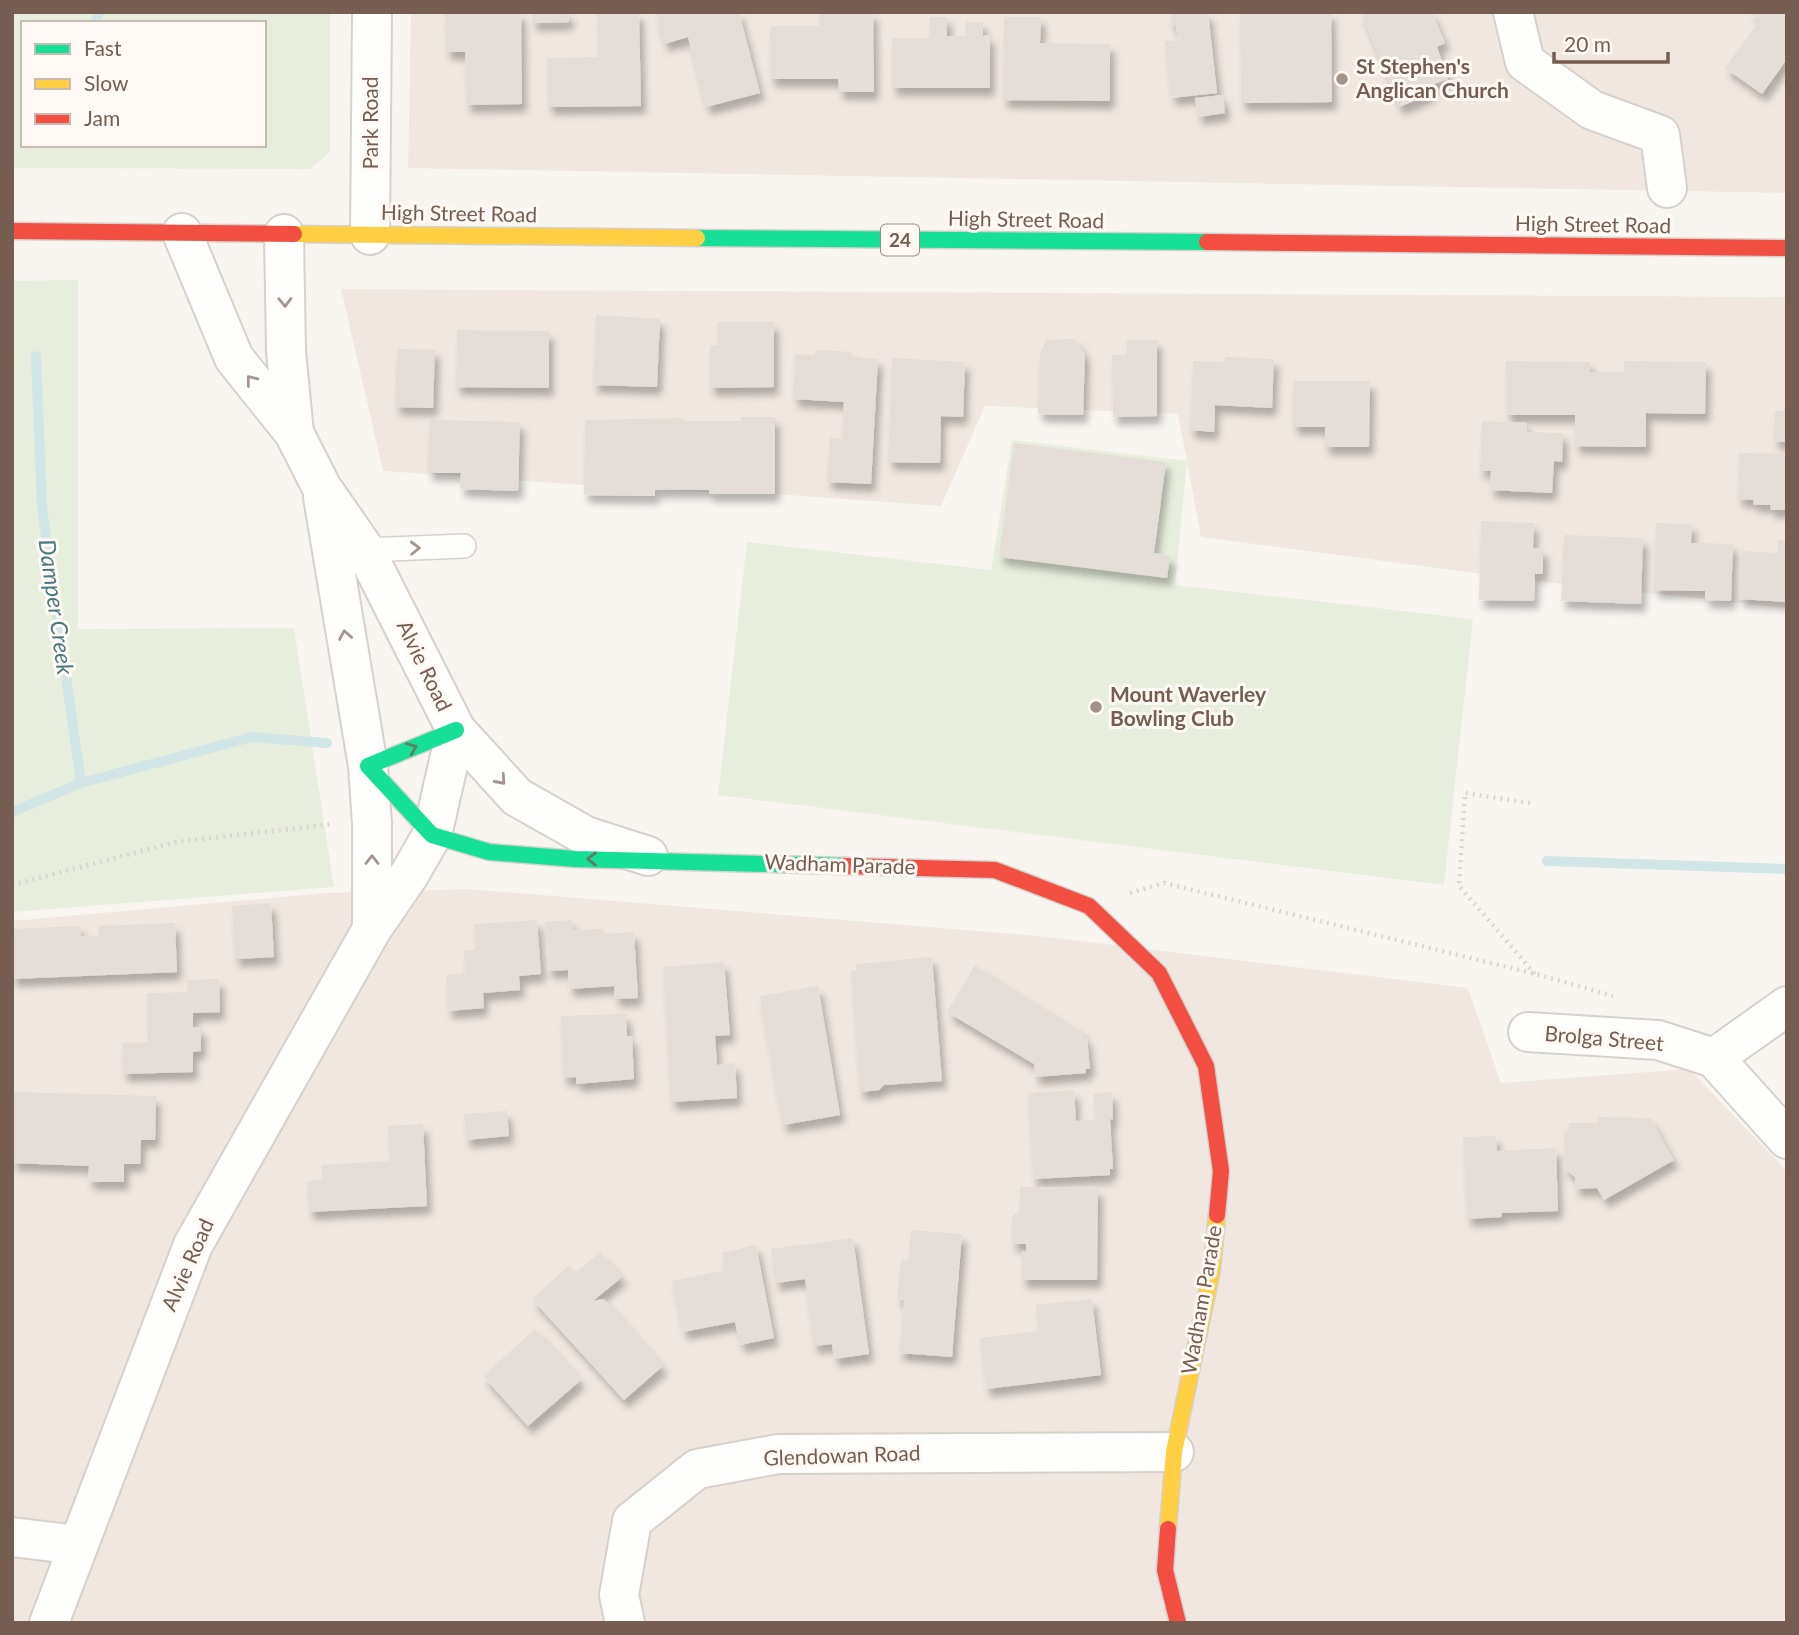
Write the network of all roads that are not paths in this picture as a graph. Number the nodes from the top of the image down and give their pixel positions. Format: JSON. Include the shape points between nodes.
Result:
{"nodes":[{"id":1,"x":372,"y":12,"type":"edge"},
{"id":2,"x":1513,"y":12,"type":"edge"},
{"id":3,"x":1667,"y":188,"type":"dead end"},
{"id":4,"x":12,"y":232,"type":"edge"},
{"id":5,"x":182,"y":233,"type":"junction"},
{"id":6,"x":284,"y":234,"type":"junction"},
{"id":7,"x":370,"y":234,"type":"junction"},
{"id":8,"x":1787,"y":248,"type":"edge"},
{"id":9,"x":294,"y":433,"type":"junction"},
{"id":10,"x":322,"y":488,"type":"junction"},
{"id":11,"x":464,"y":547,"type":"dead end"},
{"id":12,"x":365,"y":550,"type":"junction"},
{"id":13,"x":456,"y":730,"type":"junction"},
{"id":14,"x":368,"y":766,"type":"junction"},
{"id":15,"x":432,"y":835,"type":"junction"},
{"id":16,"x":660,"y":860,"type":"junction"},
{"id":17,"x":372,"y":929,"type":"junction"},
{"id":18,"x":1787,"y":1006,"type":"edge"},
{"id":19,"x":1528,"y":1032,"type":"dead end"},
{"id":20,"x":1714,"y":1058,"type":"junction"},
{"id":21,"x":1787,"y":1139,"type":"edge"},
{"id":22,"x":1174,"y":1452,"type":"junction"},
{"id":23,"x":12,"y":1537,"type":"edge"},
{"id":24,"x":77,"y":1545,"type":"junction"},
{"id":25,"x":49,"y":1623,"type":"edge"},
{"id":26,"x":625,"y":1623,"type":"edge"},
{"id":27,"x":1178,"y":1623,"type":"edge"}],
"edges":[{"from":1,"to":7,"type":"street","name":"Park Road"},
{"from":2,"to":3,"type":"street","via":[[1525,62],[1592,110],[1660,135]]},
{"from":4,"to":5,"type":"main road","name":"High Street Road","number":"24"},
{"from":5,"to":6,"type":"main road","name":"High Street Road","number":"24"},
{"from":9,"to":5,"type":"street","name":"Alvie Road","one_way":true,"via":[[233,358]]},
{"from":6,"to":7,"type":"main road","name":"High Street Road","number":"24"},
{"from":6,"to":9,"type":"street","name":"Alvie Road","one_way":true,"via":[[286,351]]},
{"from":7,"to":8,"type":"main road","name":"High Street Road","number":"24"},
{"from":9,"to":10,"type":"street","name":"Alvie Road"},
{"from":10,"to":12,"type":"street","name":"Alvie Road"},
{"from":14,"to":10,"type":"street","name":"Alvie Road","one_way":true},
{"from":12,"to":11,"type":"lane","one_way":true},
{"from":12,"to":13,"type":"street","name":"Alvie Road"},
{"from":14,"to":13,"type":"main road","one_way":true},
{"from":13,"to":15,"type":"street","name":"Alvie Road"},
{"from":13,"to":16,"type":"street","name":"Wadham Parade","one_way":true,"via":[[517,797],[586,836]]},
{"from":14,"to":15,"type":"main road"},
{"from":17,"to":14,"type":"street","name":"Alvie Road","one_way":true},
{"from":16,"to":15,"type":"main road","name":"Wadham Parade","one_way":true,"via":[[489,852]]},
{"from":15,"to":17,"type":"street","name":"Alvie Road"},
{"from":16,"to":22,"type":"main road","name":"Wadham Parade","via":[[995,870],[1089,906],[1159,973],[1206,1066],[1221,1171],[1212,1269]]},
{"from":17,"to":24,"type":"street","name":"Alvie Road","via":[[193,1245]]},
{"from":18,"to":20,"type":"street"},
{"from":19,"to":20,"type":"street","name":"Brolga Street","via":[[1658,1041]]},
{"from":20,"to":21,"type":"street"},
{"from":22,"to":26,"type":"street","name":"Glendowan Road","via":[[778,1454],[697,1469],[632,1521],[619,1595]]},
{"from":22,"to":27,"type":"main road","name":"Wadham Parade","via":[[1165,1570]]},
{"from":23,"to":24,"type":"street"},
{"from":24,"to":25,"type":"street","name":"Alvie Road"}]}
